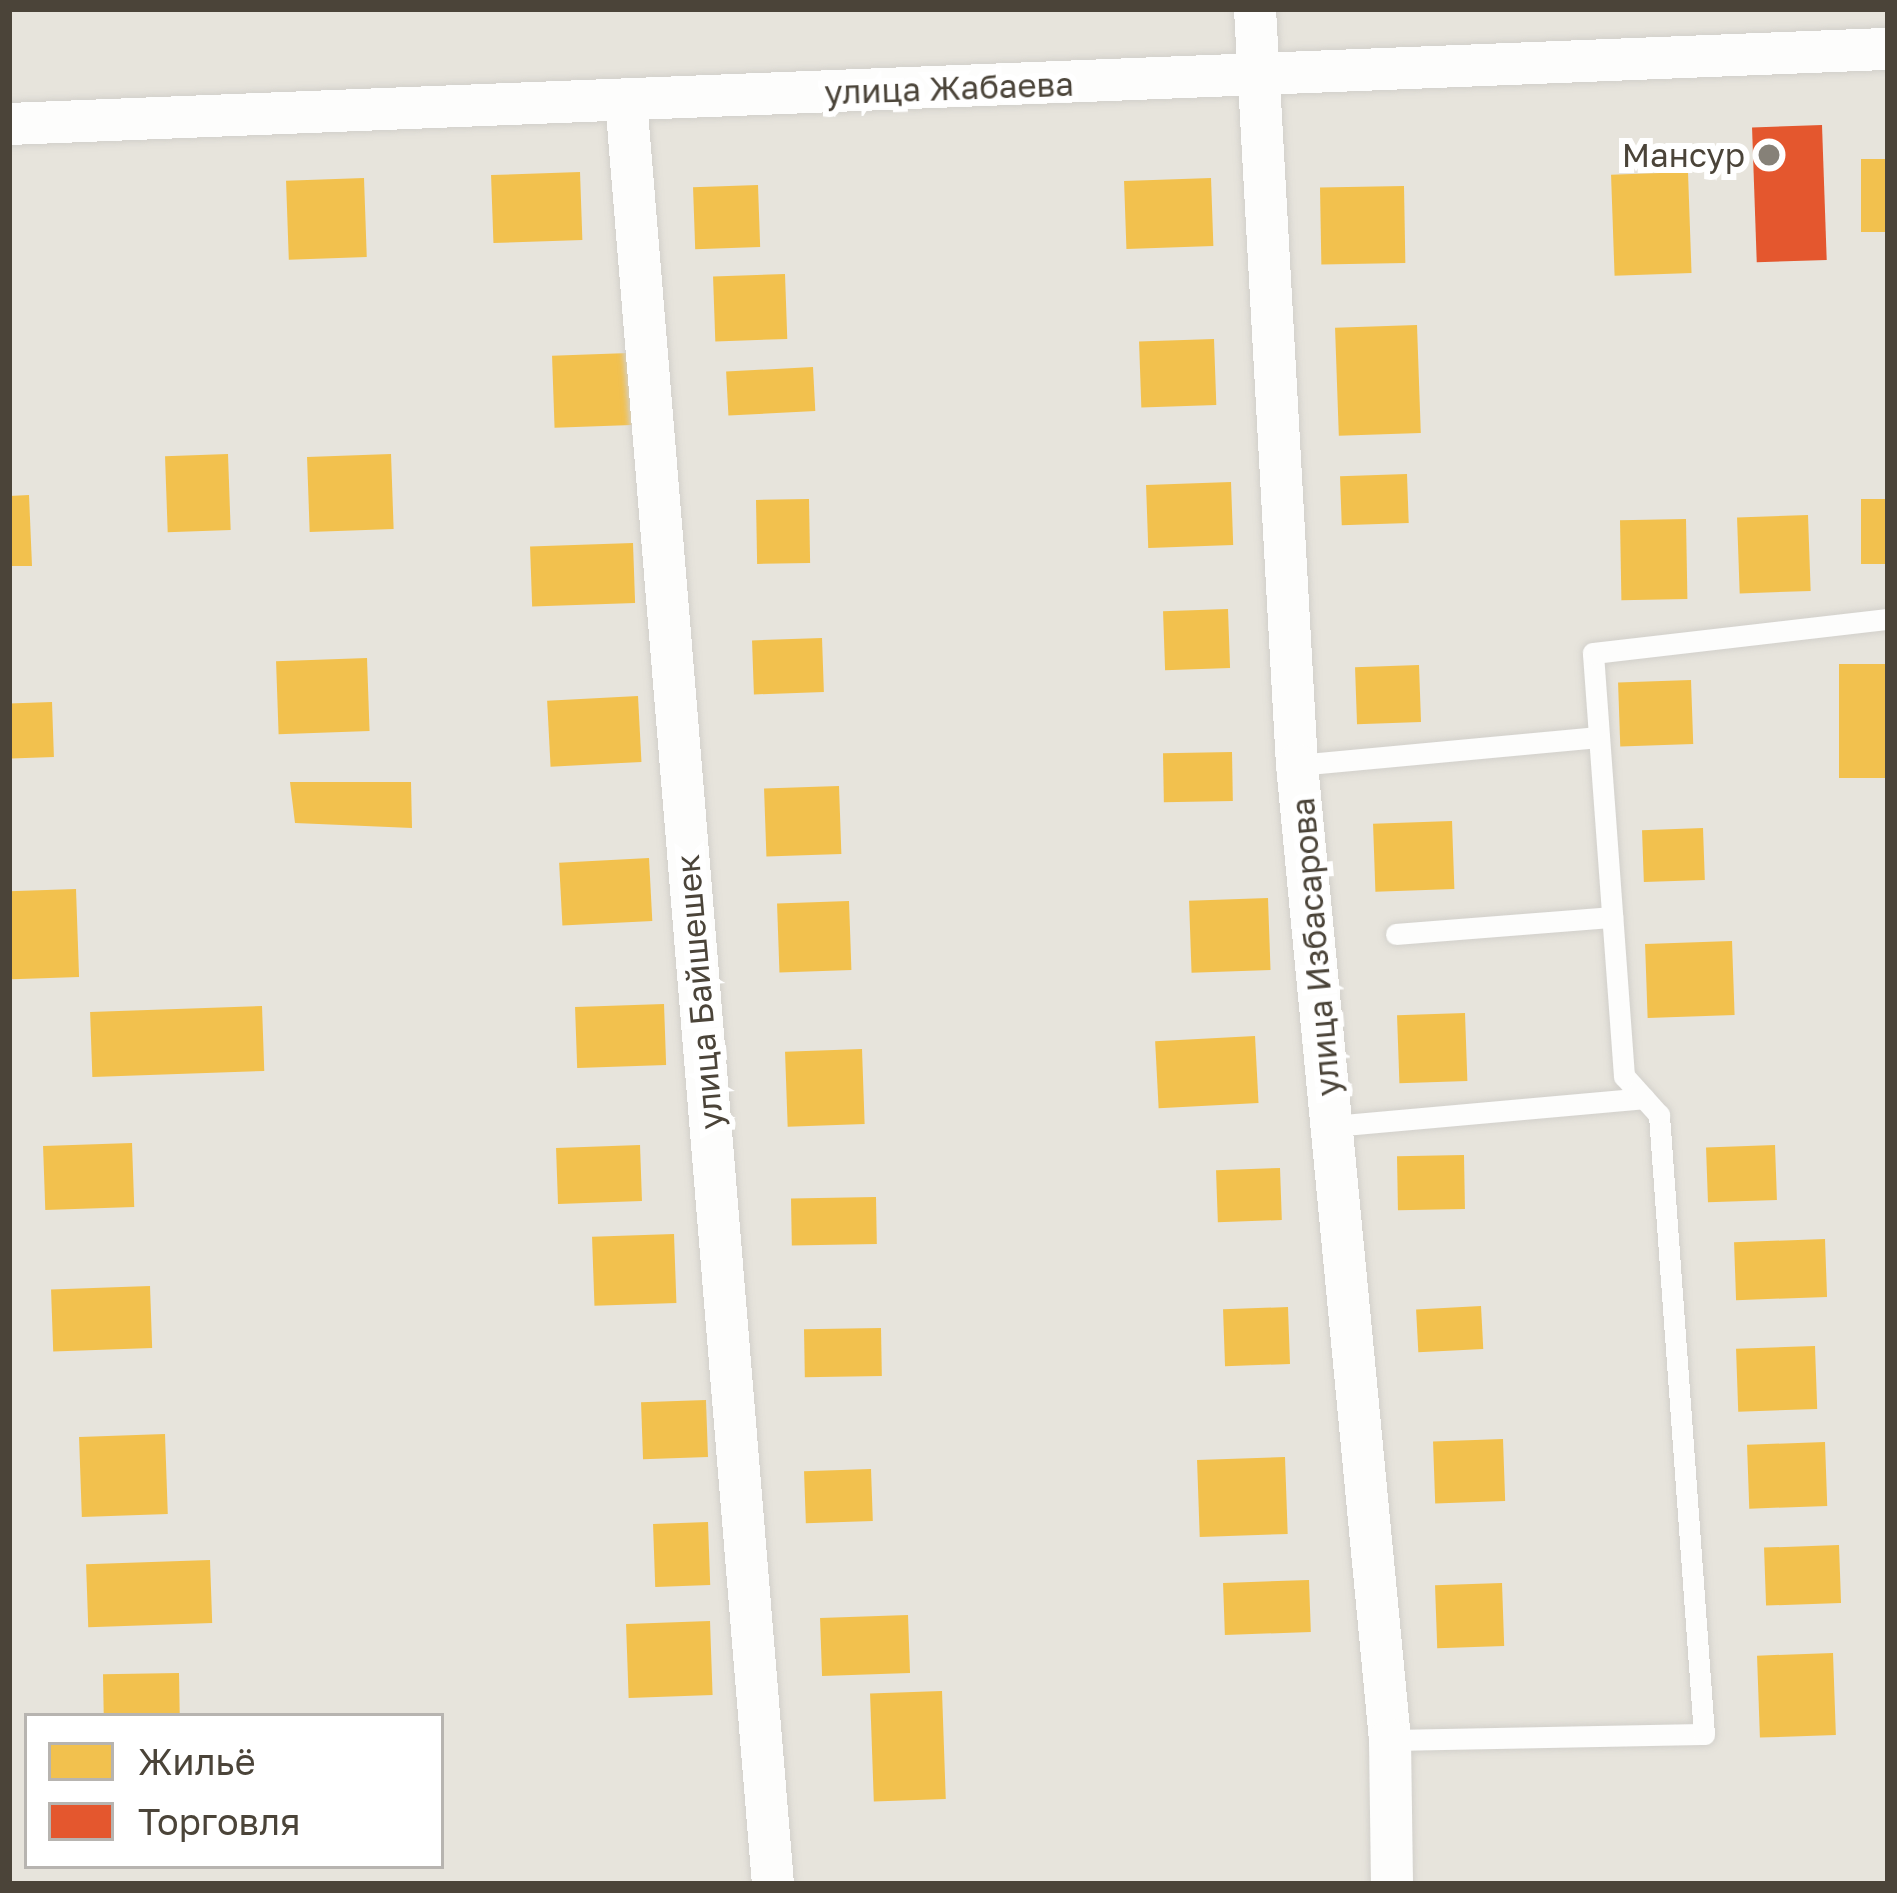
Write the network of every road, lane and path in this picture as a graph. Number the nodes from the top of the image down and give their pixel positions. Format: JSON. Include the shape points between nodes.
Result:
{"nodes":[{"id":1,"x":1255,"y":9,"type":"edge"},
{"id":2,"x":1888,"y":49,"type":"edge"},
{"id":3,"x":1264,"y":76,"type":"junction"},
{"id":4,"x":626,"y":100,"type":"junction"},
{"id":5,"x":9,"y":124,"type":"edge"},
{"id":6,"x":1888,"y":619,"type":"edge"},
{"id":7,"x":1599,"y":737,"type":"junction"},
{"id":8,"x":1298,"y":765,"type":"junction"},
{"id":9,"x":1612,"y":917,"type":"junction"},
{"id":10,"x":1396,"y":934,"type":"dead end"},
{"id":11,"x":1643,"y":1098,"type":"junction"},
{"id":12,"x":1332,"y":1126,"type":"junction"},
{"id":13,"x":1390,"y":1740,"type":"junction"},
{"id":14,"x":772,"y":1884,"type":"edge"},
{"id":15,"x":1392,"y":1884,"type":"edge"}],
"edges":[{"from":1,"to":3,"type":"street","name":"улица Избасарова"},
{"from":2,"to":3,"type":"street","name":"улица Жабаева"},
{"from":3,"to":4,"type":"street","name":"улица Жабаева"},
{"from":3,"to":8,"type":"street","name":"улица Избасарова"},
{"from":4,"to":5,"type":"street","name":"улица Жабаева"},
{"from":4,"to":14,"type":"street","name":"улица Байшешек"},
{"from":6,"to":7,"type":"lane","via":[[1593,653]]},
{"from":7,"to":8,"type":"lane"},
{"from":7,"to":9,"type":"lane"},
{"from":8,"to":12,"type":"street","name":"улица Избасарова"},
{"from":9,"to":10,"type":"lane"},
{"from":9,"to":11,"type":"lane","via":[[1624,1076]]},
{"from":11,"to":12,"type":"lane"},
{"from":11,"to":13,"type":"lane","via":[[1659,1115],[1704,1734]]},
{"from":12,"to":13,"type":"street","name":"улица Избасарова"},
{"from":13,"to":15,"type":"street","name":"улица Избасарова"}]}
